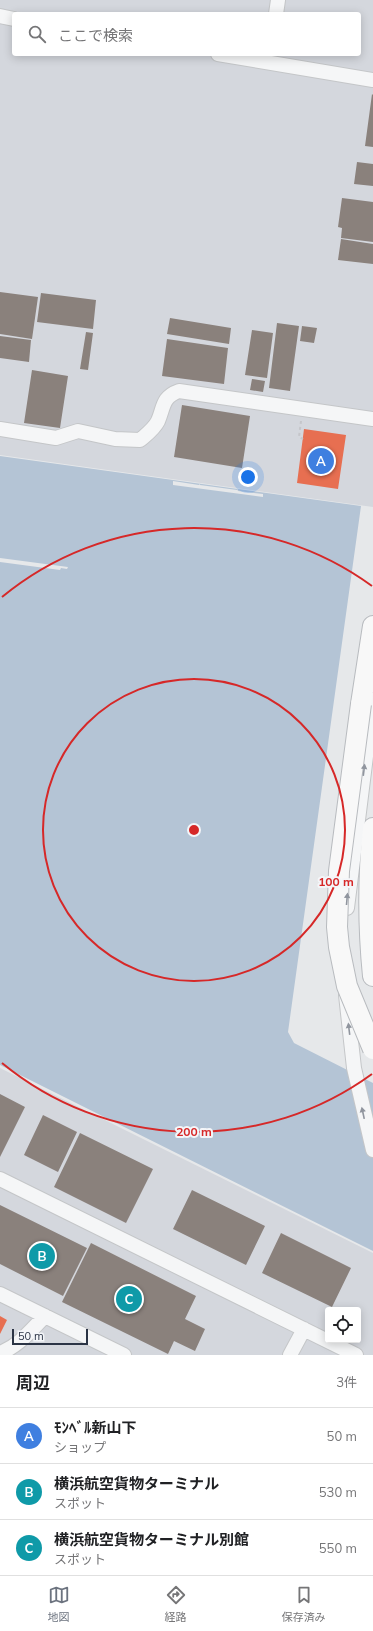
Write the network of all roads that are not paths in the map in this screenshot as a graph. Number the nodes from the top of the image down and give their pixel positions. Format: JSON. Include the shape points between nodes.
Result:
{"nodes":[{"id":1,"x":278,"y":0,"type":"edge"},
{"id":2,"x":276,"y":12,"type":"edge"},
{"id":3,"x":0,"y":16,"type":"edge"},
{"id":4,"x":12,"y":18,"type":"edge"},
{"id":5,"x":244,"y":56,"type":"edge"},
{"id":6,"x":269,"y":58,"type":"edge"},
{"id":7,"x":373,"y":80,"type":"edge"},
{"id":8,"x":373,"y":419,"type":"edge"},
{"id":9,"x":0,"y":429,"type":"edge"},
{"id":10,"x":373,"y":626,"type":"edge"},
{"id":11,"x":367,"y":702,"type":"edge"},
{"id":12,"x":373,"y":828,"type":"edge"},
{"id":13,"x":373,"y":976,"type":"edge"},
{"id":14,"x":373,"y":1049,"type":"edge"},
{"id":15,"x":373,"y":1150,"type":"edge"},
{"id":16,"x":0,"y":1179,"type":"edge"},
{"id":17,"x":0,"y":1294,"type":"edge"},
{"id":18,"x":45,"y":1316,"type":"junction"},
{"id":19,"x":304,"y":1329,"type":"junction"},
{"id":20,"x":0,"y":1353,"type":"edge"},
{"id":21,"x":124,"y":1355,"type":"edge"},
{"id":22,"x":290,"y":1355,"type":"edge"},
{"id":23,"x":356,"y":1355,"type":"edge"}],
"edges":[{"from":1,"to":2,"type":"street"},
{"from":3,"to":4,"type":"street"},
{"from":5,"to":6,"type":"street"},
{"from":6,"to":7,"type":"street"},
{"from":8,"to":9,"type":"street","via":[[179,392],[170,394],[154,428],[140,440],[115,439],[78,432],[56,438]]},
{"from":10,"to":11,"type":"highway"},
{"from":11,"to":14,"type":"highway","bridge":true,"via":[[339,871],[337,927],[347,986]]},
{"from":15,"to":11,"type":"street","one_way":true,"via":[[354,1068],[346,1004],[345,935]]},
{"from":12,"to":13,"type":"highway","via":[[368,894]]},
{"from":16,"to":19,"type":"street"},
{"from":17,"to":18,"type":"street"},
{"from":18,"to":20,"type":"street","via":[[9,1350]]},
{"from":18,"to":21,"type":"street"},
{"from":19,"to":22,"type":"street"},
{"from":19,"to":23,"type":"street"}]}
